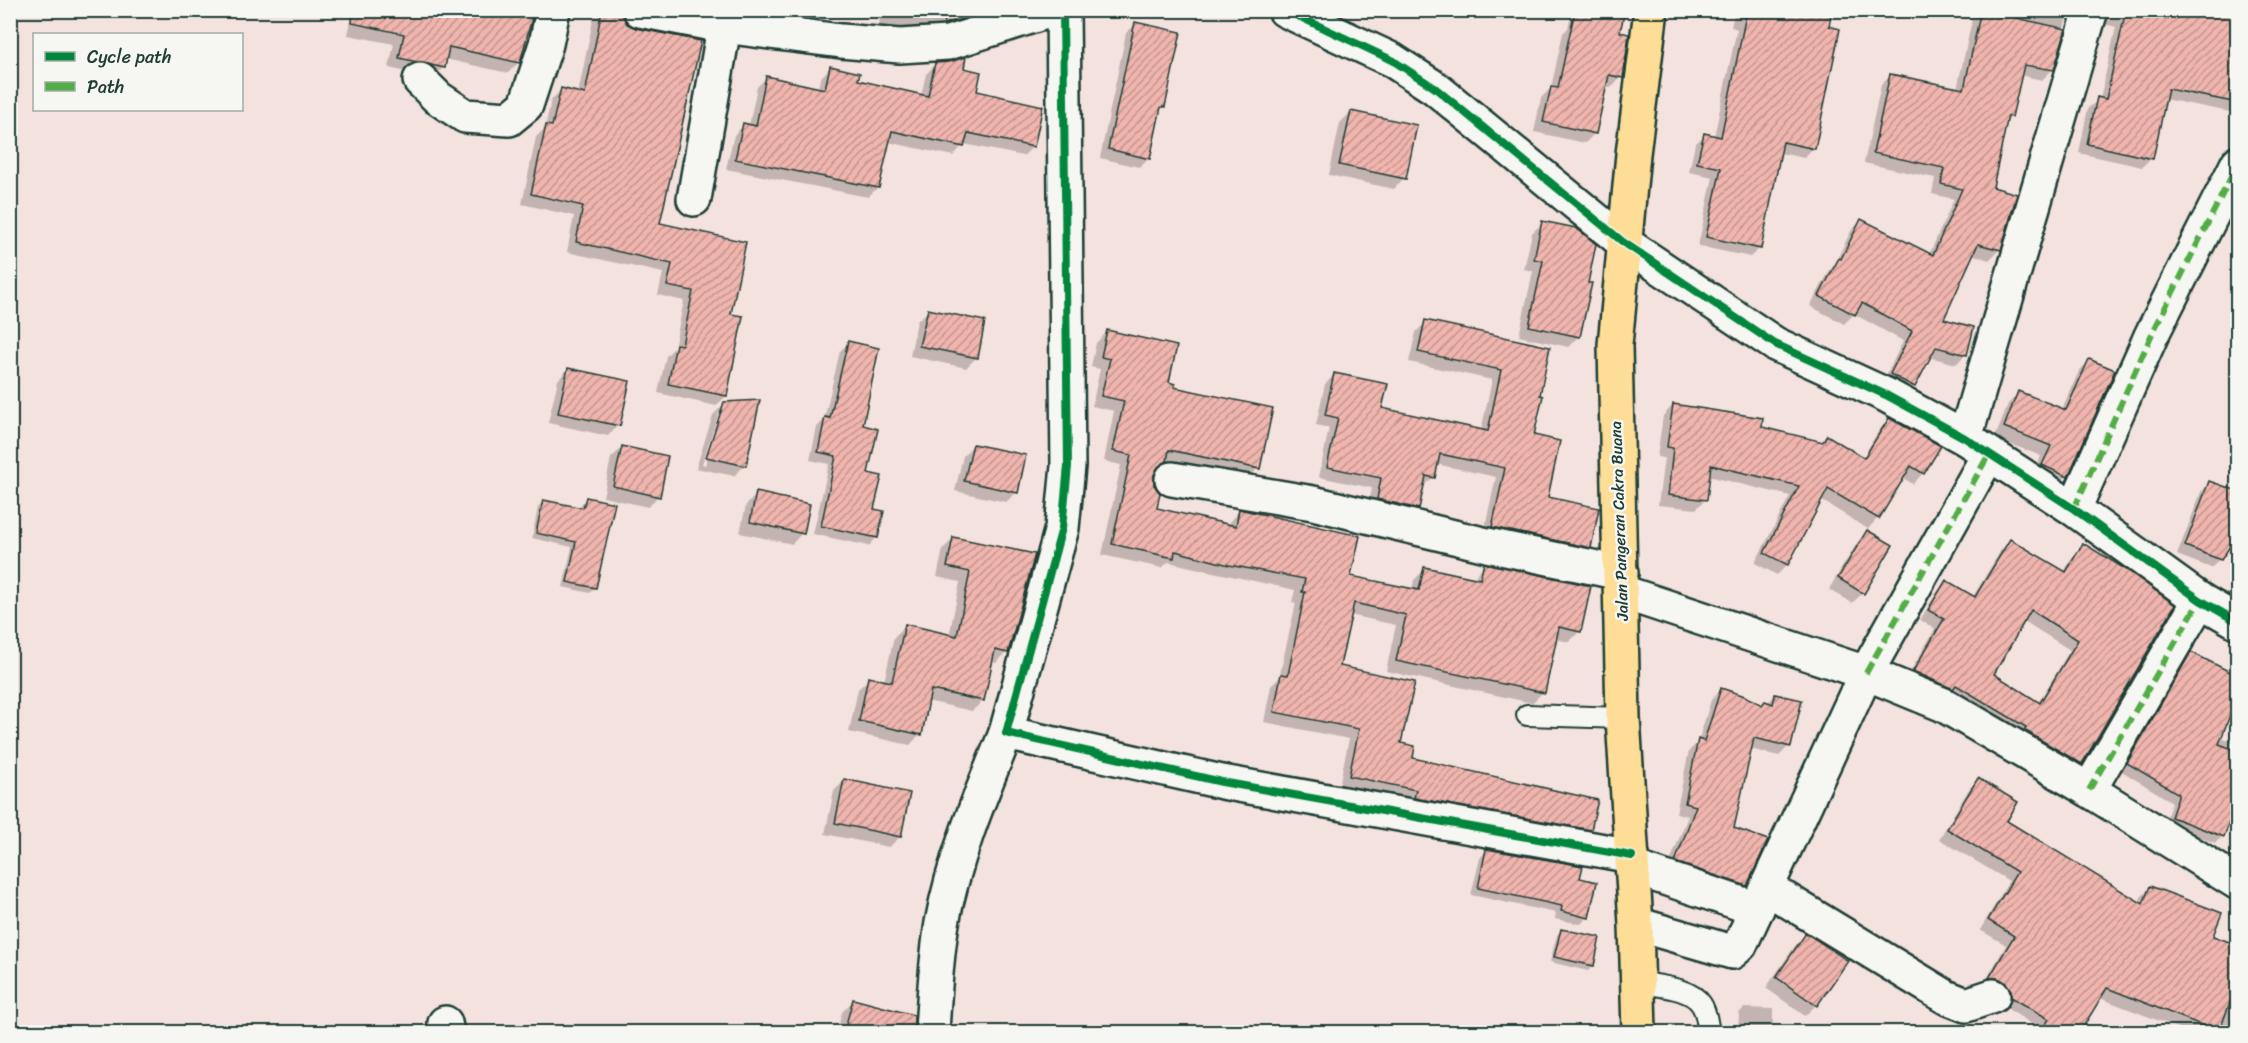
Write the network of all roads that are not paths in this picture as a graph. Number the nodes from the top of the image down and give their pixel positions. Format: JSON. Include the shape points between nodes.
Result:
{"nodes":[{"id":1,"x":553,"y":10,"type":"edge"},
{"id":2,"x":640,"y":10,"type":"edge"},
{"id":3,"x":1052,"y":10,"type":"edge"},
{"id":4,"x":1063,"y":10,"type":"edge"},
{"id":5,"x":1285,"y":10,"type":"edge"},
{"id":6,"x":1651,"y":10,"type":"edge"},
{"id":7,"x":2091,"y":10,"type":"edge"},
{"id":8,"x":725,"y":18,"type":"edge"},
{"id":9,"x":420,"y":81,"type":"dead end"},
{"id":10,"x":2238,"y":163,"type":"edge"},
{"id":11,"x":694,"y":199,"type":"dead end"},
{"id":12,"x":1623,"y":242,"type":"junction"},
{"id":13,"x":1977,"y":446,"type":"junction"},
{"id":14,"x":1172,"y":479,"type":"dead end"},
{"id":15,"x":2074,"y":509,"type":"junction"},
{"id":16,"x":1622,"y":582,"type":"junction"},
{"id":17,"x":2200,"y":600,"type":"junction"},
{"id":18,"x":2238,"y":622,"type":"edge"},
{"id":19,"x":1866,"y":673,"type":"junction"},
{"id":20,"x":1527,"y":715,"type":"dead end"},
{"id":21,"x":1623,"y":718,"type":"junction"},
{"id":22,"x":1006,"y":733,"type":"junction"},
{"id":23,"x":2090,"y":790,"type":"junction"},
{"id":24,"x":1632,"y":861,"type":"junction"},
{"id":25,"x":2238,"y":883,"type":"edge"},
{"id":26,"x":1762,"y":899,"type":"junction"},
{"id":27,"x":1636,"y":924,"type":"junction"},
{"id":28,"x":1638,"y":982,"type":"junction"},
{"id":29,"x":1993,"y":996,"type":"dead end"},
{"id":30,"x":932,"y":1032,"type":"edge"},
{"id":31,"x":1639,"y":1032,"type":"edge"},
{"id":32,"x":1709,"y":1032,"type":"edge"}],
"edges":[{"from":1,"to":9,"type":"street","via":[[526,105],[509,119],[465,116]]},
{"from":2,"to":8,"type":"street"},
{"from":3,"to":8,"type":"street","via":[[948,43],[900,46],[841,41]]},
{"from":4,"to":22,"type":"street","via":[[1068,466],[1062,528]]},
{"from":5,"to":12,"type":"street","via":[[1392,60],[1435,88]]},
{"from":6,"to":12,"type":"main road","name":"Jalan Pangeran Cakra Buana"},
{"from":7,"to":13,"type":"street"},
{"from":8,"to":11,"type":"street"},
{"from":10,"to":15,"type":"street","via":[[2151,336]]},
{"from":12,"to":13,"type":"street","via":[[1775,344],[1886,395]]},
{"from":12,"to":16,"type":"main road","name":"Jalan Pangeran Cakra Buana","via":[[1615,345]]},
{"from":13,"to":15,"type":"street"},
{"from":13,"to":19,"type":"street"},
{"from":14,"to":16,"type":"street","via":[[1313,503],[1486,544]]},
{"from":15,"to":17,"type":"street"},
{"from":16,"to":19,"type":"street"},
{"from":16,"to":21,"type":"main road","name":"Jalan Pangeran Cakra Buana"},
{"from":17,"to":18,"type":"street"},
{"from":17,"to":23,"type":"street"},
{"from":19,"to":23,"type":"street","via":[[1944,705]]},
{"from":19,"to":26,"type":"street"},
{"from":20,"to":21,"type":"lane"},
{"from":21,"to":24,"type":"main road","name":"Jalan Pangeran Cakra Buana"},
{"from":22,"to":24,"type":"street","via":[[1222,782]]},
{"from":22,"to":30,"type":"street","via":[[959,860],[942,922]]},
{"from":23,"to":25,"type":"street"},
{"from":24,"to":26,"type":"street"},
{"from":24,"to":27,"type":"main road","name":"Jalan Pangeran Cakra Buana"},
{"from":26,"to":27,"type":"street","via":[[1740,945],[1732,952]]},
{"from":26,"to":29,"type":"street","via":[[1946,997],[1966,1005]]},
{"from":27,"to":28,"type":"main road","name":"Jalan Pangeran Cakra Buana"},
{"from":28,"to":31,"type":"main road","name":"Jalan Pangeran Cakra Buana"},
{"from":28,"to":32,"type":"lane","via":[[1692,996],[1701,1003]]}]}
